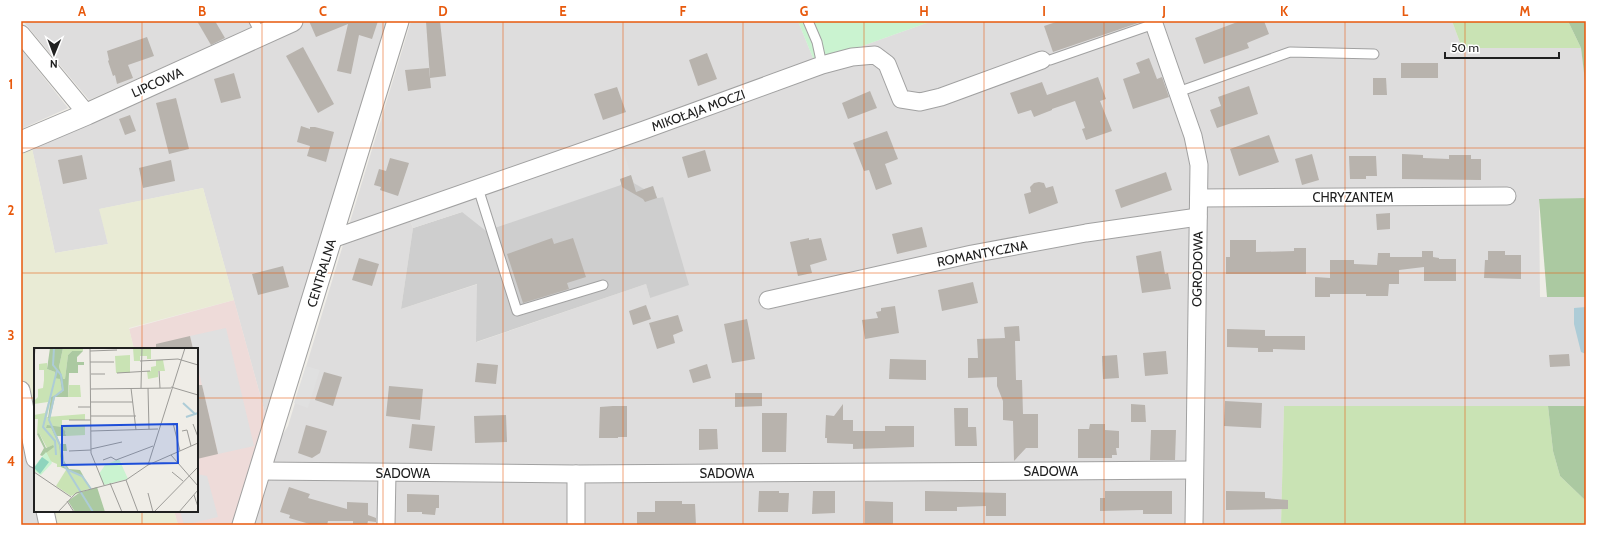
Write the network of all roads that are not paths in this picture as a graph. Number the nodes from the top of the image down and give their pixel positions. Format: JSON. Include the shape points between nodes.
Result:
{"nodes":[{"id":1,"x":292,"y":21,"type":"edge"},
{"id":2,"x":398,"y":21,"type":"edge"},
{"id":3,"x":808,"y":21,"type":"edge"},
{"id":4,"x":1153,"y":22,"type":"edge"},
{"id":5,"x":257,"y":28,"type":"edge"},
{"id":6,"x":21,"y":34,"type":"edge"},
{"id":7,"x":1374,"y":54,"type":"dead end"},
{"id":8,"x":1046,"y":60,"type":"joint"},
{"id":9,"x":822,"y":65,"type":"junction"},
{"id":10,"x":1178,"y":92,"type":"junction"},
{"id":11,"x":87,"y":114,"type":"junction"},
{"id":12,"x":21,"y":142,"type":"edge"},
{"id":13,"x":478,"y":188,"type":"junction"},
{"id":14,"x":1507,"y":196,"type":"dead end"},
{"id":15,"x":1199,"y":198,"type":"junction"},
{"id":16,"x":1198,"y":217,"type":"junction"},
{"id":17,"x":332,"y":239,"type":"junction"},
{"id":18,"x":603,"y":285,"type":"dead end"},
{"id":19,"x":768,"y":300,"type":"dead end"},
{"id":20,"x":21,"y":390,"type":"edge"},
{"id":21,"x":34,"y":454,"type":"edge"},
{"id":22,"x":1194,"y":470,"type":"junction"},
{"id":23,"x":260,"y":471,"type":"junction"},
{"id":24,"x":387,"y":473,"type":"junction"},
{"id":25,"x":576,"y":474,"type":"junction"},
{"id":26,"x":45,"y":512,"type":"edge"},
{"id":27,"x":48,"y":525,"type":"edge"},
{"id":28,"x":243,"y":525,"type":"edge"},
{"id":29,"x":386,"y":525,"type":"edge"},
{"id":30,"x":576,"y":525,"type":"edge"},
{"id":31,"x":1194,"y":525,"type":"edge"}],
"edges":[{"from":1,"to":5,"type":"street","name":"LIPCOWA"},
{"from":2,"to":17,"type":"street","name":"CENTRALNA"},
{"from":3,"to":9,"type":"lane","via":[[817,42]]},
{"from":4,"to":8,"type":"lane"},
{"from":4,"to":10,"type":"street","name":"OGRODOWA"},
{"from":5,"to":11,"type":"street","name":"LIPCOWA"},
{"from":6,"to":11,"type":"street"},
{"from":7,"to":10,"type":"lane","via":[[1290,52]]},
{"from":8,"to":9,"type":"street","name":"MIKOŁAJA MOCZI","via":[[920,102],[900,100],[887,64],[874,55],[852,56]]},
{"from":9,"to":13,"type":"street","name":"MIKOŁAJA MOCZI"},
{"from":10,"to":15,"type":"street","name":"OGRODOWA","via":[[1193,136],[1199,165]]},
{"from":11,"to":12,"type":"street","name":"LIPCOWA"},
{"from":13,"to":17,"type":"street","name":"MIKOŁAJA MOCZI"},
{"from":13,"to":18,"type":"lane","via":[[517,312]]},
{"from":14,"to":15,"type":"street","name":"CHRYZANTEM"},
{"from":15,"to":16,"type":"street","name":"OGRODOWA"},
{"from":16,"to":19,"type":"street","name":"ROMANTYCZNA","via":[[1086,233],[972,254]]},
{"from":16,"to":22,"type":"street","name":"OGRODOWA"},
{"from":17,"to":23,"type":"street","name":"CENTRALNA"},
{"from":20,"to":21,"type":"street"},
{"from":22,"to":25,"type":"street","name":"SADOWA"},
{"from":22,"to":31,"type":"street","name":"OGRODOWA"},
{"from":23,"to":24,"type":"street","name":"SADOWA"},
{"from":23,"to":28,"type":"street","name":"CENTRALNA"},
{"from":24,"to":25,"type":"street","name":"SADOWA"},
{"from":24,"to":29,"type":"street"},
{"from":25,"to":30,"type":"street"},
{"from":26,"to":27,"type":"street"}]}
